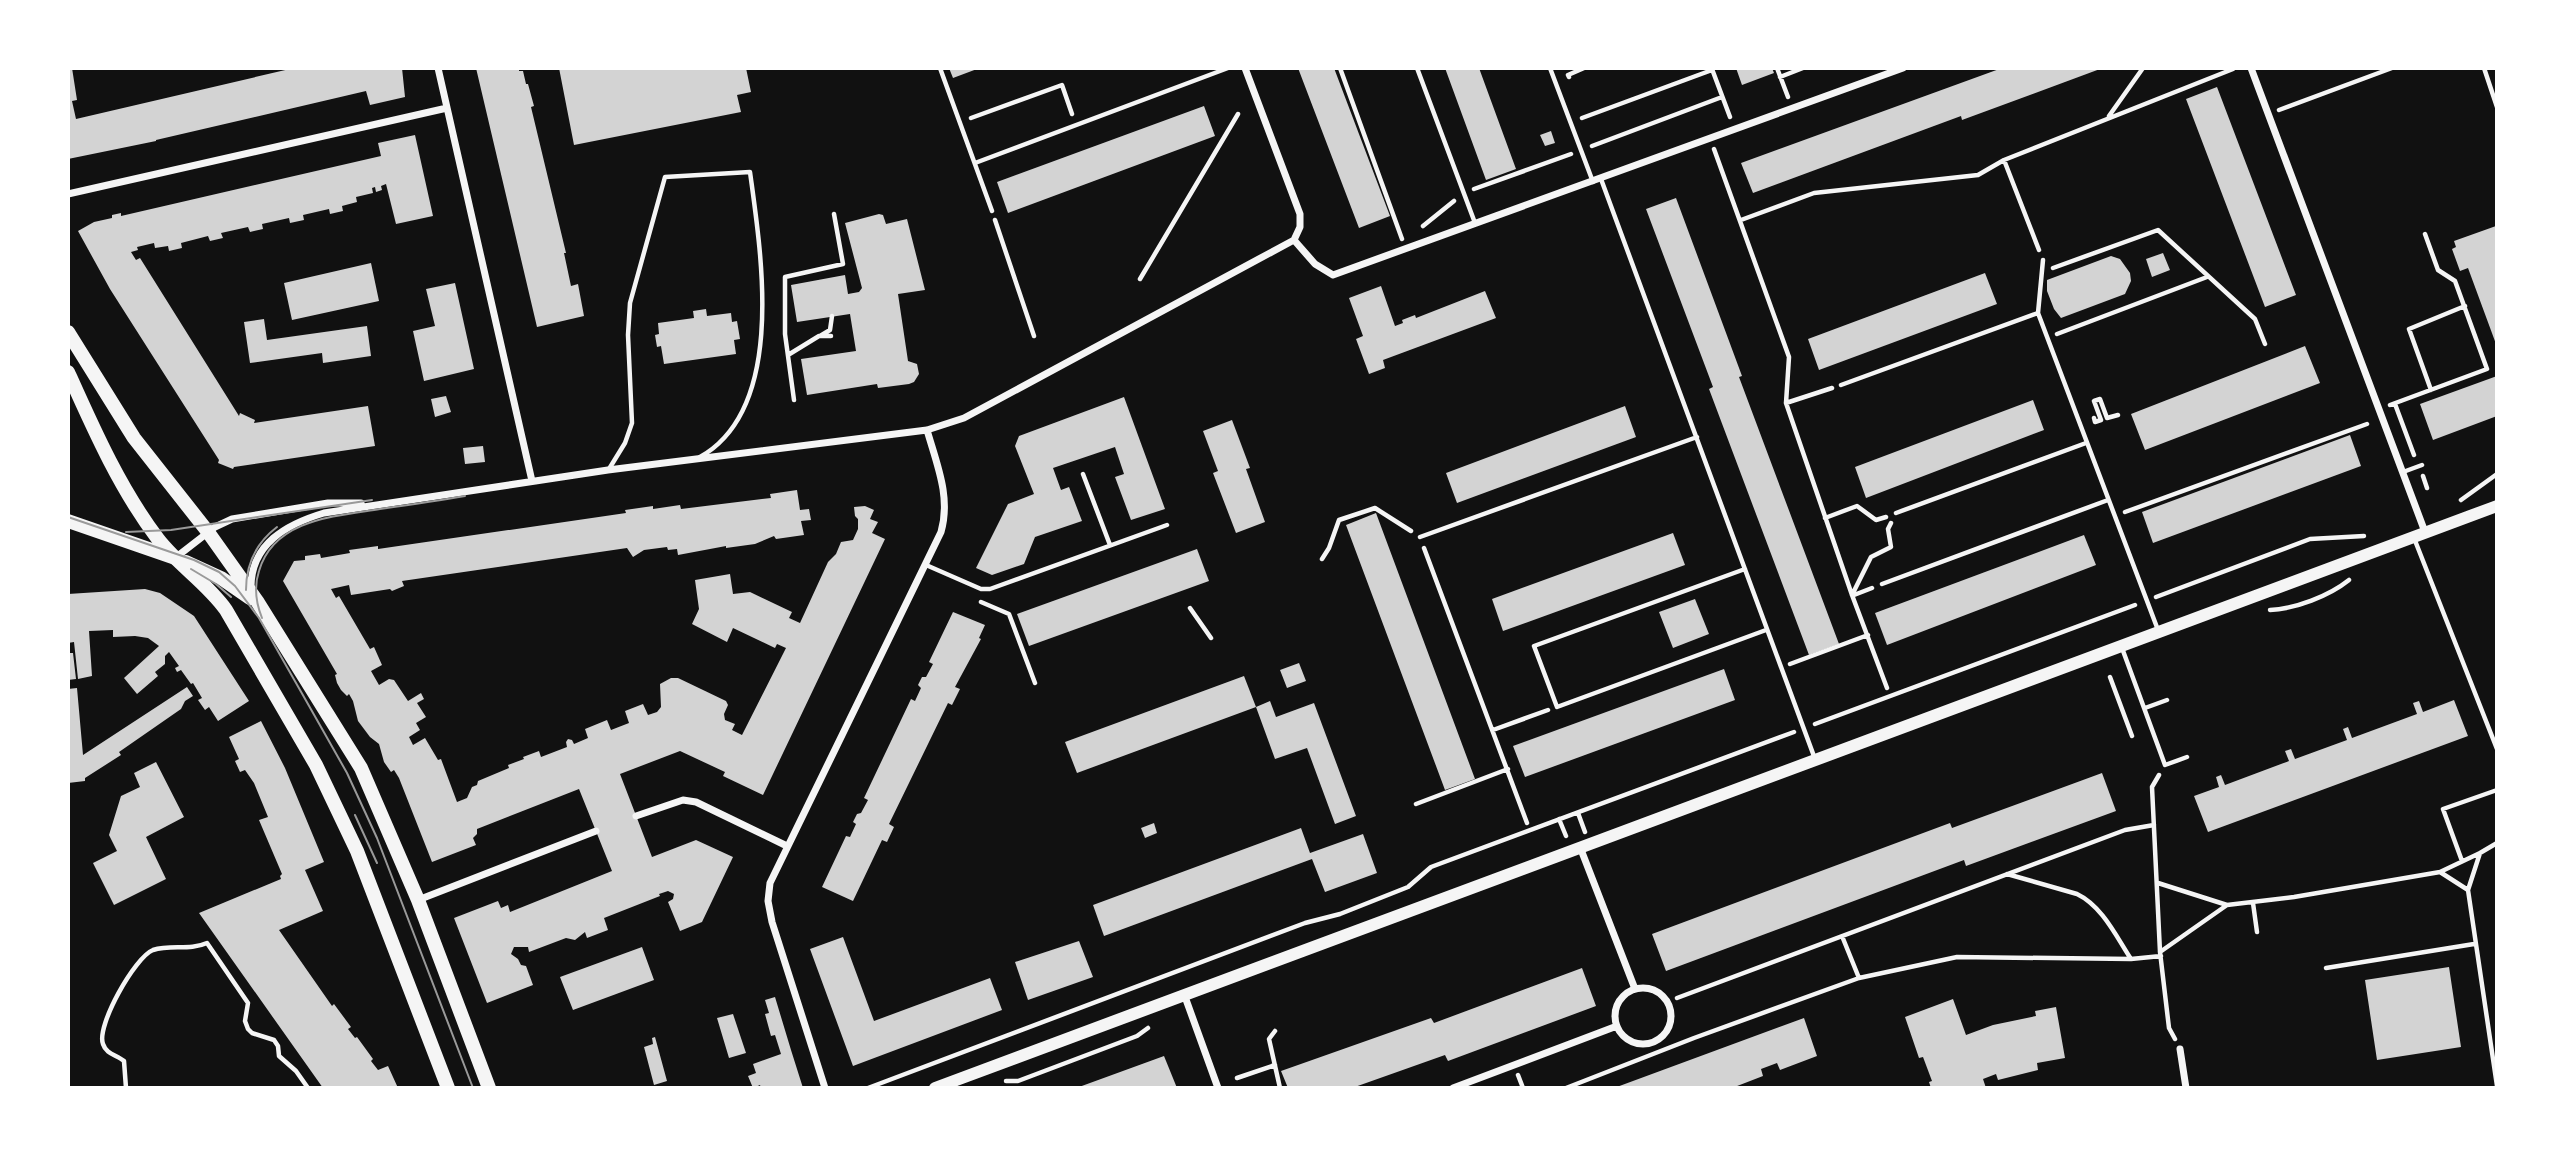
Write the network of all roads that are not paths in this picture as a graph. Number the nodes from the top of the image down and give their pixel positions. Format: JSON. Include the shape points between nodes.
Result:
{"nodes":[{"id":1,"x":438,"y":68,"type":"edge"},
{"id":2,"x":940,"y":68,"type":"edge"},
{"id":3,"x":1228,"y":68,"type":"edge"},
{"id":4,"x":1245,"y":68,"type":"edge"},
{"id":5,"x":1417,"y":68,"type":"edge"},
{"id":6,"x":1550,"y":68,"type":"edge"},
{"id":7,"x":1903,"y":68,"type":"edge"},
{"id":8,"x":2250,"y":68,"type":"edge"},
{"id":9,"x":447,"y":108,"type":"junction"},
{"id":10,"x":975,"y":163,"type":"junction"},
{"id":11,"x":1597,"y":181,"type":"junction"},
{"id":12,"x":68,"y":194,"type":"edge"},
{"id":13,"x":992,"y":211,"type":"road end"},
{"id":14,"x":1475,"y":223,"type":"junction"},
{"id":15,"x":1294,"y":240,"type":"junction"},
{"id":16,"x":2043,"y":260,"type":"road end"},
{"id":17,"x":2038,"y":313,"type":"junction"},
{"id":18,"x":68,"y":332,"type":"edge"},
{"id":19,"x":68,"y":372,"type":"edge"},
{"id":20,"x":1841,"y":385,"type":"road end"},
{"id":21,"x":927,"y":430,"type":"junction"},
{"id":22,"x":1698,"y":437,"type":"junction"},
{"id":23,"x":2086,"y":443,"type":"junction"},
{"id":24,"x":695,"y":459,"type":"junction"},
{"id":25,"x":2420,"y":466,"type":"road end"},
{"id":26,"x":608,"y":470,"type":"junction"},
{"id":27,"x":2403,"y":472,"type":"junction"},
{"id":28,"x":1083,"y":474,"type":"dead end"},
{"id":29,"x":532,"y":481,"type":"junction"},
{"id":30,"x":2108,"y":500,"type":"junction"},
{"id":31,"x":379,"y":503,"type":"junction"},
{"id":32,"x":2497,"y":506,"type":"edge"},
{"id":33,"x":1896,"y":513,"type":"road end"},
{"id":34,"x":68,"y":521,"type":"edge"},
{"id":35,"x":1167,"y":525,"type":"dead end"},
{"id":36,"x":208,"y":532,"type":"junction"},
{"id":37,"x":2419,"y":534,"type":"junction"},
{"id":38,"x":1420,"y":537,"type":"road end"},
{"id":39,"x":1110,"y":545,"type":"junction"},
{"id":40,"x":174,"y":558,"type":"junction"},
{"id":41,"x":925,"y":565,"type":"junction"},
{"id":42,"x":1745,"y":569,"type":"junction"},
{"id":43,"x":1882,"y":584,"type":"road end"},
{"id":44,"x":252,"y":593,"type":"junction"},
{"id":45,"x":271,"y":623,"type":"junction"},
{"id":46,"x":1766,"y":630,"type":"junction"},
{"id":47,"x":2158,"y":631,"type":"junction"},
{"id":48,"x":2121,"y":644,"type":"junction"},
{"id":49,"x":2166,"y":700,"type":"dead end"},
{"id":50,"x":2145,"y":708,"type":"junction"},
{"id":51,"x":2497,"y":749,"type":"edge"},
{"id":52,"x":2187,"y":757,"type":"dead end"},
{"id":53,"x":1815,"y":759,"type":"junction"},
{"id":54,"x":636,"y":816,"type":"dead end"},
{"id":55,"x":596,"y":831,"type":"dead end"},
{"id":56,"x":787,"y":846,"type":"junction"},
{"id":57,"x":1580,"y":846,"type":"junction"},
{"id":58,"x":418,"y":900,"type":"junction"},
{"id":59,"x":1636,"y":989,"type":"junction"},
{"id":60,"x":1184,"y":994,"type":"junction"},
{"id":61,"x":1617,"y":1026,"type":"junction"},
{"id":62,"x":2180,"y":1049,"type":"road end"},
{"id":63,"x":449,"y":1088,"type":"edge"},
{"id":64,"x":489,"y":1088,"type":"edge"},
{"id":65,"x":825,"y":1088,"type":"edge"},
{"id":66,"x":935,"y":1088,"type":"edge"},
{"id":67,"x":1219,"y":1088,"type":"edge"},
{"id":68,"x":1453,"y":1088,"type":"edge"},
{"id":69,"x":2186,"y":1088,"type":"edge"}],
"edges":[{"from":1,"to":9,"type":"street"},
{"from":2,"to":10,"type":"lane"},
{"from":3,"to":10,"type":"lane"},
{"from":4,"to":15,"type":"street","via":[[1300,214]]},
{"from":5,"to":14,"type":"lane"},
{"from":6,"to":11,"type":"lane"},
{"from":7,"to":11,"type":"street"},
{"from":8,"to":27,"type":"street"},
{"from":9,"to":12,"type":"street"},
{"from":9,"to":29,"type":"street"},
{"from":10,"to":13,"type":"lane"},
{"from":11,"to":14,"type":"street"},
{"from":11,"to":22,"type":"lane"},
{"from":14,"to":15,"type":"street","via":[[1333,275],[1315,264]]},
{"from":15,"to":21,"type":"street","via":[[984,409]]},
{"from":16,"to":17,"type":"lane"},
{"from":17,"to":20,"type":"lane"},
{"from":17,"to":23,"type":"lane"},
{"from":18,"to":36,"type":"main road","via":[[134,438]]},
{"from":19,"to":40,"type":"main road","via":[[126,491]]},
{"from":21,"to":24,"type":"street"},
{"from":21,"to":41,"type":"street","via":[[946,514]]},
{"from":22,"to":38,"type":"lane"},
{"from":22,"to":42,"type":"lane"},
{"from":23,"to":30,"type":"lane"},
{"from":23,"to":33,"type":"lane"},
{"from":24,"to":26,"type":"street"},
{"from":24,"to":26,"type":"lane","via":[[712,450],[733,428],[755,378],[763,280],[750,172],[665,177],[630,303],[632,423]]},
{"from":25,"to":27,"type":"lane"},
{"from":26,"to":29,"type":"street"},
{"from":27,"to":37,"type":"street"},
{"from":28,"to":39,"type":"lane"},
{"from":29,"to":31,"type":"street"},
{"from":30,"to":43,"type":"lane"},
{"from":30,"to":47,"type":"lane"},
{"from":31,"to":36,"type":"street","via":[[328,503],[240,516]]},
{"from":31,"to":44,"type":"street","via":[[324,513],[281,530],[259,556],[251,579]]},
{"from":32,"to":37,"type":"street"},
{"from":34,"to":40,"type":"main road"},
{"from":35,"to":39,"type":"lane"},
{"from":36,"to":40,"type":"street"},
{"from":36,"to":44,"type":"main road"},
{"from":37,"to":47,"type":"street"},
{"from":37,"to":51,"type":"lane"},
{"from":39,"to":41,"type":"lane","via":[[989,589]]},
{"from":40,"to":45,"type":"main road","via":[[235,586]]},
{"from":40,"to":63,"type":"main road","via":[[226,610],[316,765],[357,851]]},
{"from":41,"to":56,"type":"street"},
{"from":42,"to":46,"type":"lane"},
{"from":42,"to":46,"type":"lane","via":[[1534,646],[1557,707]]},
{"from":44,"to":45,"type":"main road"},
{"from":45,"to":58,"type":"main road","via":[[361,768]]},
{"from":46,"to":53,"type":"lane"},
{"from":47,"to":48,"type":"street"},
{"from":48,"to":50,"type":"lane"},
{"from":48,"to":53,"type":"street"},
{"from":49,"to":50,"type":"lane"},
{"from":50,"to":52,"type":"lane","via":[[2165,765]]},
{"from":53,"to":57,"type":"street"},
{"from":54,"to":56,"type":"street","via":[[683,800],[696,802]]},
{"from":55,"to":58,"type":"street"},
{"from":56,"to":65,"type":"street","via":[[770,883],[768,901]]},
{"from":57,"to":59,"type":"street"},
{"from":57,"to":60,"type":"street"},
{"from":58,"to":64,"type":"main road"},
{"from":59,"to":61,"type":"street","via":[[1620,1000]]},
{"from":59,"to":61,"type":"street","via":[[1661,995],[1671,1010],[1670,1027],[1659,1040],[1643,1044],[1628,1039]]},
{"from":60,"to":66,"type":"street"},
{"from":60,"to":67,"type":"street"},
{"from":61,"to":68,"type":"street"},
{"from":62,"to":69,"type":"street"}]}
